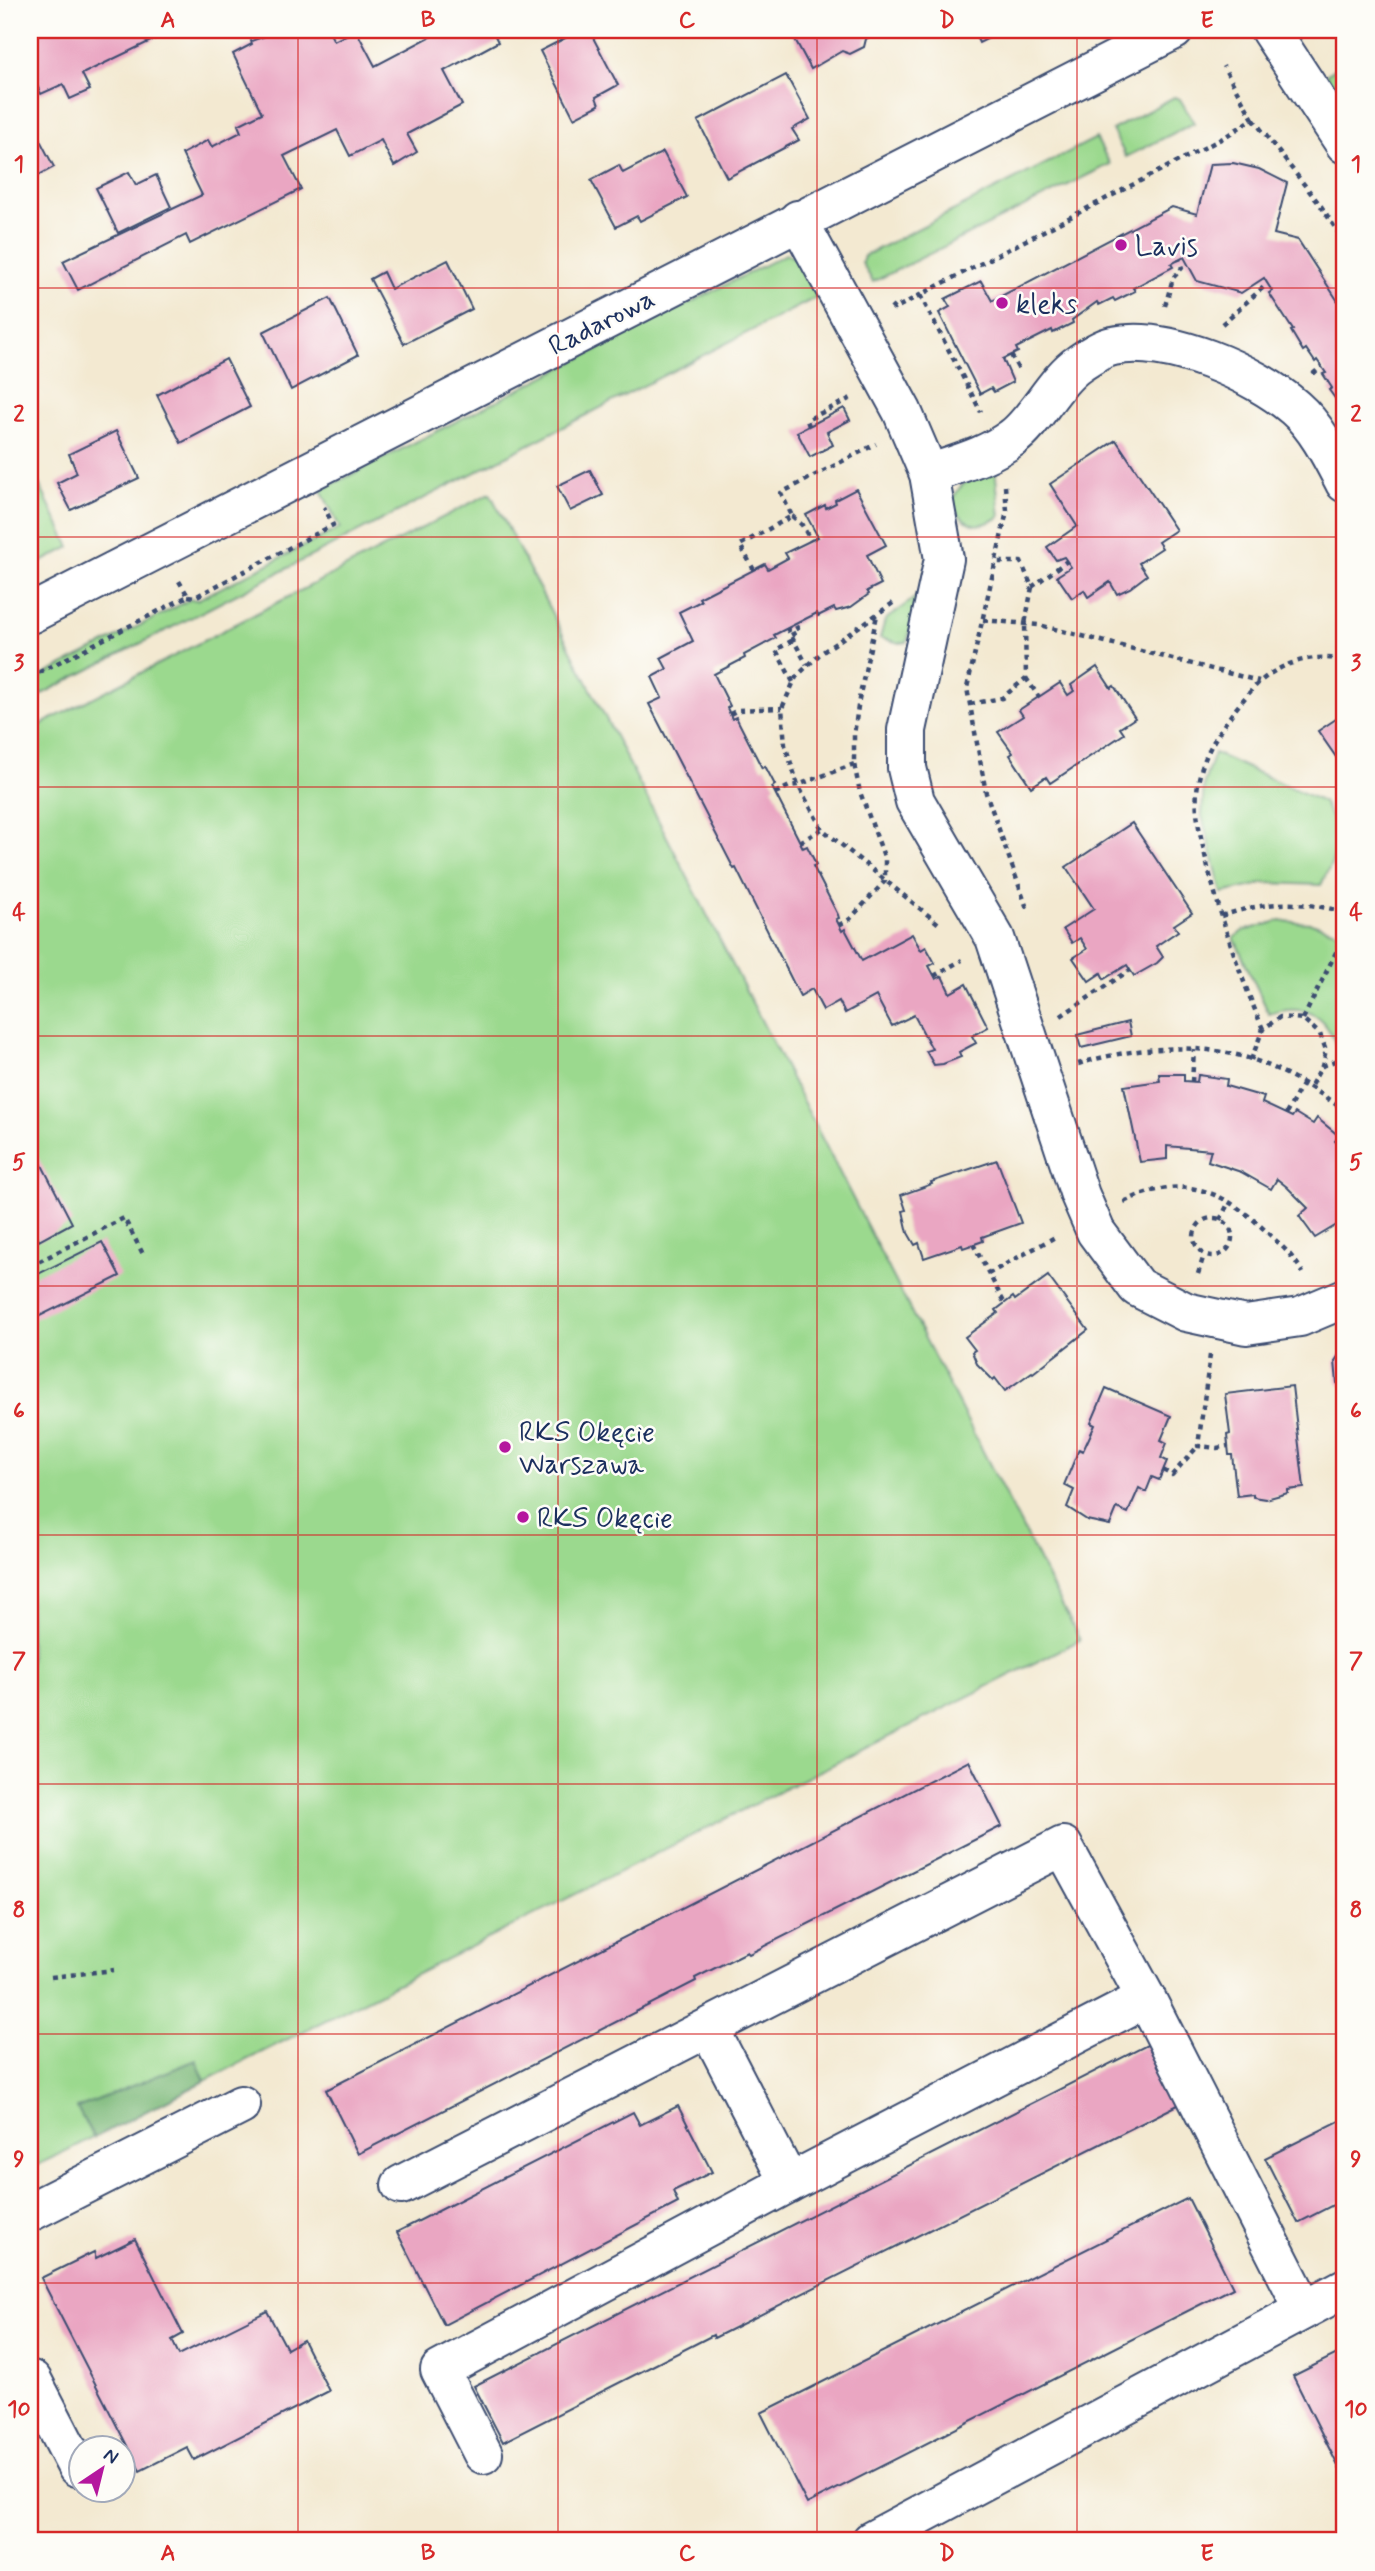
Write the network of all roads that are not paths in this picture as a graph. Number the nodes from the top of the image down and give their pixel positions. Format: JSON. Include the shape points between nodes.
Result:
{"nodes":[{"id":1,"x":1174,"y":30,"type":"edge"},
{"id":2,"x":1270,"y":30,"type":"edge"},
{"id":3,"x":1345,"y":144,"type":"edge"},
{"id":4,"x":798,"y":220,"type":"junction"},
{"id":5,"x":929,"y":474,"type":"junction"},
{"id":6,"x":1345,"y":483,"type":"edge"},
{"id":7,"x":30,"y":614,"type":"edge"},
{"id":8,"x":1345,"y":1298,"type":"edge"},
{"id":9,"x":1146,"y":1998,"type":"junction"},
{"id":10,"x":709,"y":2028,"type":"junction"},
{"id":11,"x":241,"y":2105,"type":"dead end"},
{"id":12,"x":789,"y":2183,"type":"junction"},
{"id":13,"x":401,"y":2185,"type":"dead end"},
{"id":14,"x":30,"y":2212,"type":"edge"},
{"id":15,"x":1345,"y":2288,"type":"edge"},
{"id":16,"x":1304,"y":2309,"type":"junction"},
{"id":17,"x":31,"y":2379,"type":"edge"},
{"id":18,"x":66,"y":2447,"type":"edge"},
{"id":19,"x":483,"y":2454,"type":"dead end"},
{"id":20,"x":871,"y":2541,"type":"edge"}],
"edges":[{"from":1,"to":4,"type":"street","name":"Radarowa"},
{"from":2,"to":3,"type":"street"},
{"from":4,"to":5,"type":"street","via":[[902,411]]},
{"from":4,"to":7,"type":"street","name":"Radarowa"},
{"from":5,"to":6,"type":"street","via":[[981,456],[1014,438],[1077,364],[1110,346],[1143,343],[1184,350],[1226,367],[1286,401],[1327,449]]},
{"from":5,"to":8,"type":"street","via":[[944,559],[907,730],[907,768],[915,801],[995,937],[1096,1232],[1138,1287],[1186,1312],[1247,1325],[1300,1317]]},
{"from":9,"to":10,"type":"street","via":[[1063,1846]]},
{"from":9,"to":12,"type":"street"},
{"from":9,"to":16,"type":"street"},
{"from":10,"to":12,"type":"street"},
{"from":10,"to":13,"type":"street"},
{"from":11,"to":14,"type":"street"},
{"from":12,"to":19,"type":"street","via":[[440,2370]]},
{"from":15,"to":16,"type":"street"},
{"from":16,"to":20,"type":"street"},
{"from":17,"to":18,"type":"street"}]}
